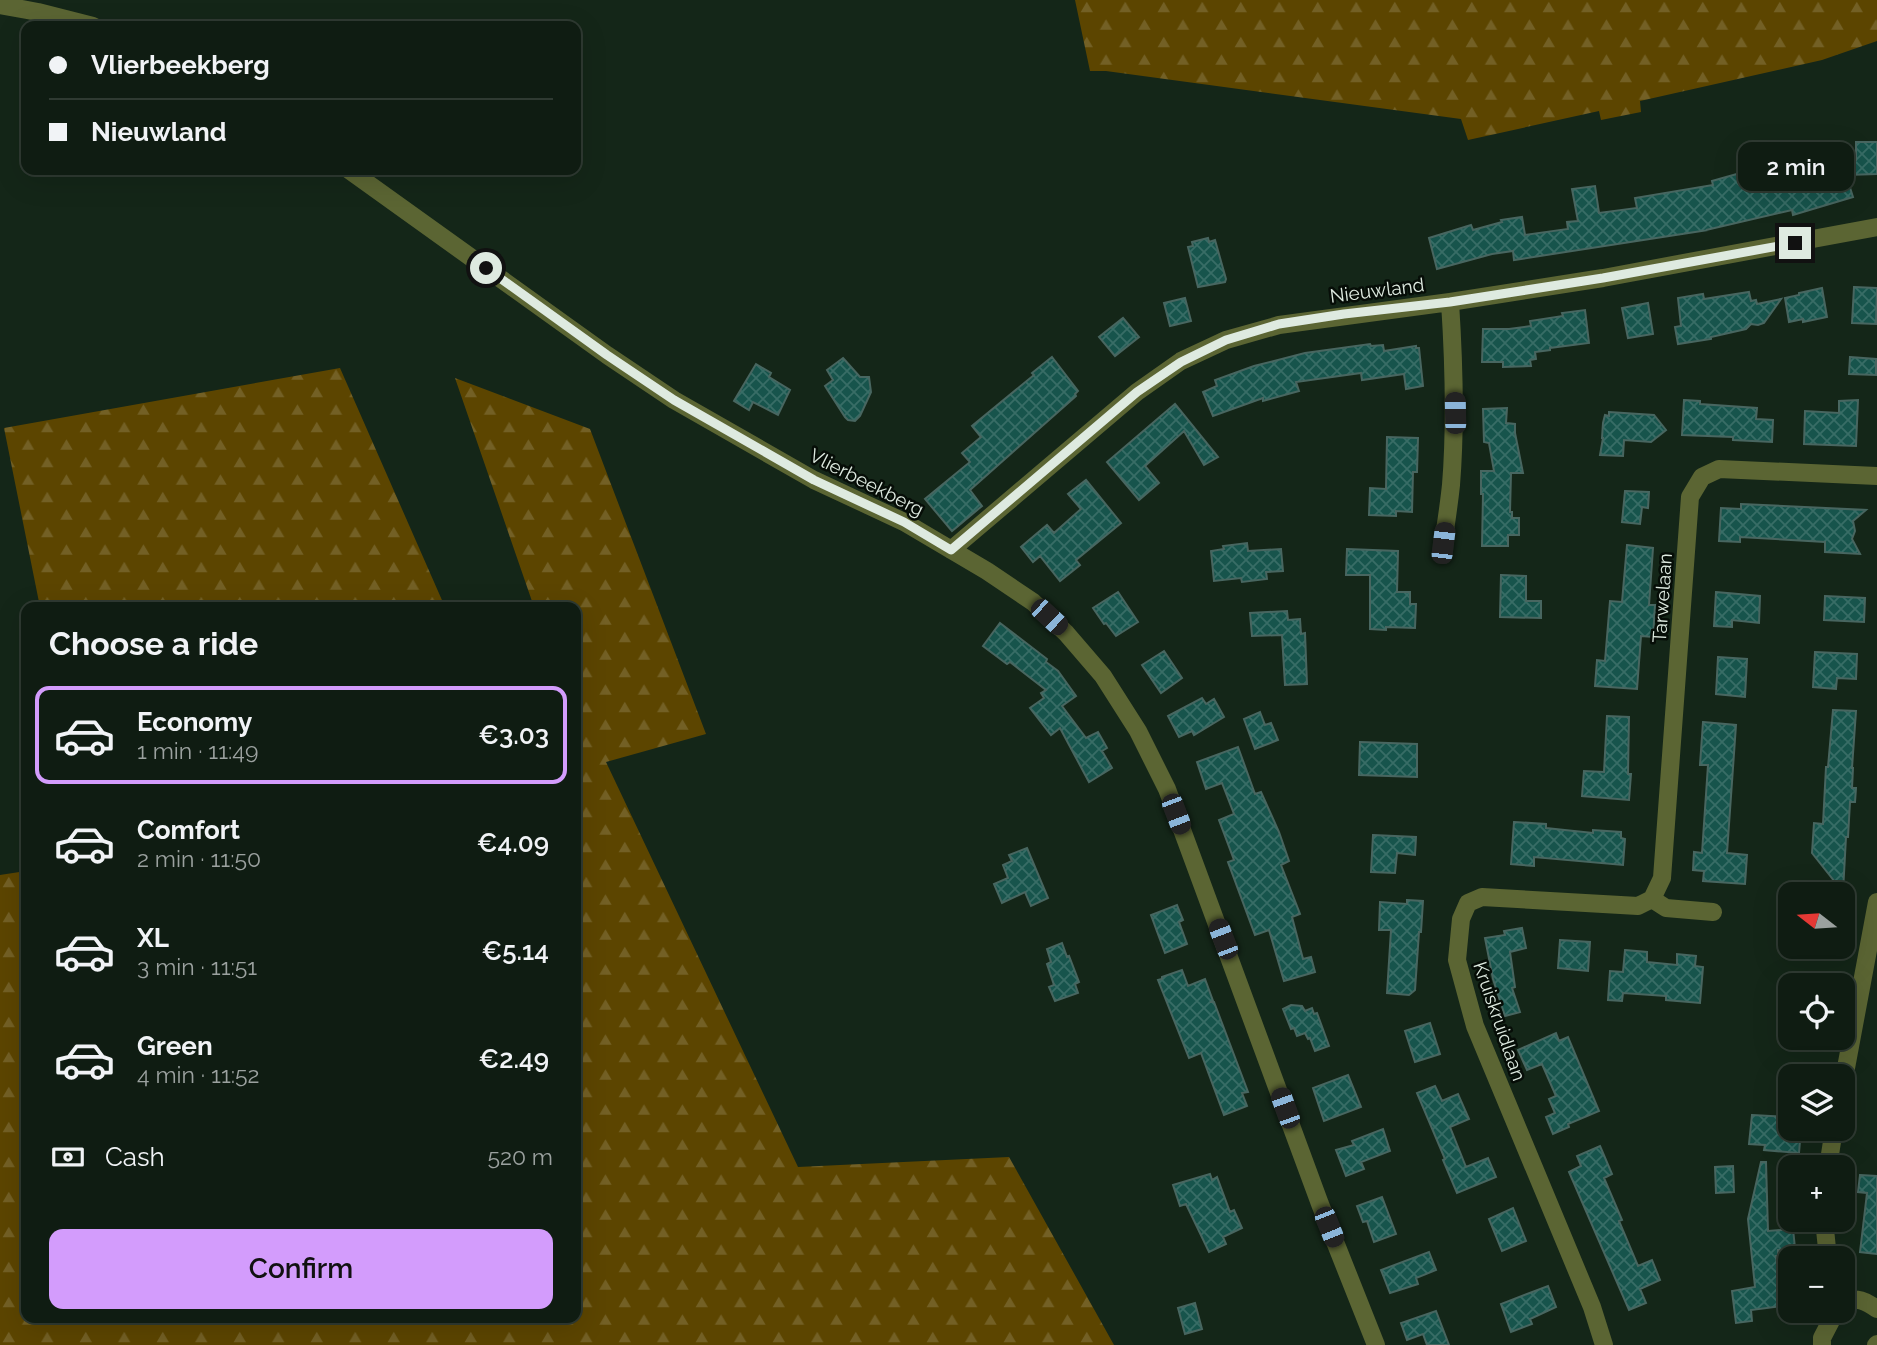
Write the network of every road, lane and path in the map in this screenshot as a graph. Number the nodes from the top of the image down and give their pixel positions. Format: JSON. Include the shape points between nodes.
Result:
{"nodes":[{"id":1,"x":0,"y":5,"type":"edge"},
{"id":2,"x":73,"y":21,"type":"edge"},
{"id":3,"x":356,"y":175,"type":"edge"},
{"id":4,"x":1877,"y":227,"type":"edge"},
{"id":5,"x":1450,"y":302,"type":"junction"},
{"id":6,"x":1877,"y":476,"type":"edge"},
{"id":7,"x":1443,"y":543,"type":"dead end"},
{"id":8,"x":951,"y":550,"type":"junction"},
{"id":9,"x":1651,"y":899,"type":"junction"},
{"id":10,"x":1877,"y":902,"type":"edge"},
{"id":11,"x":1713,"y":912,"type":"dead end"},
{"id":12,"x":1847,"y":1064,"type":"edge"},
{"id":13,"x":1855,"y":1300,"type":"edge"},
{"id":14,"x":1877,"y":1309,"type":"edge"},
{"id":15,"x":1830,"y":1323,"type":"edge"},
{"id":16,"x":1376,"y":1345,"type":"edge"},
{"id":17,"x":1604,"y":1345,"type":"edge"},
{"id":18,"x":1822,"y":1345,"type":"edge"}],
"edges":[{"from":1,"to":2,"type":"street"},
{"from":3,"to":8,"type":"street","name":"Vlierbeekberg","via":[[674,400],[814,480],[904,522]]},
{"from":4,"to":5,"type":"street","name":"Nieuwland"},
{"from":5,"to":7,"type":"street","via":[[1455,413]]},
{"from":5,"to":8,"type":"street","name":"Nieuwland","via":[[1279,324],[1226,340],[1181,362],[1119,407]]},
{"from":6,"to":9,"type":"street","name":"Tarwelaan","via":[[1719,469],[1702,477],[1690,497],[1662,878]]},
{"from":8,"to":16,"type":"street","name":"Vlierbeekberg","via":[[1033,602],[1066,633],[1103,676],[1138,731],[1167,789]]},
{"from":9,"to":11,"type":"street","name":"Kruiskruidlaan","via":[[1666,908]]},
{"from":9,"to":17,"type":"street","name":"Kruiskruidlaan","via":[[1638,906],[1482,897],[1468,903],[1461,919],[1457,960],[1475,1026]]},
{"from":10,"to":12,"type":"street"},
{"from":13,"to":14,"type":"street"},
{"from":15,"to":18,"type":"street"}]}
